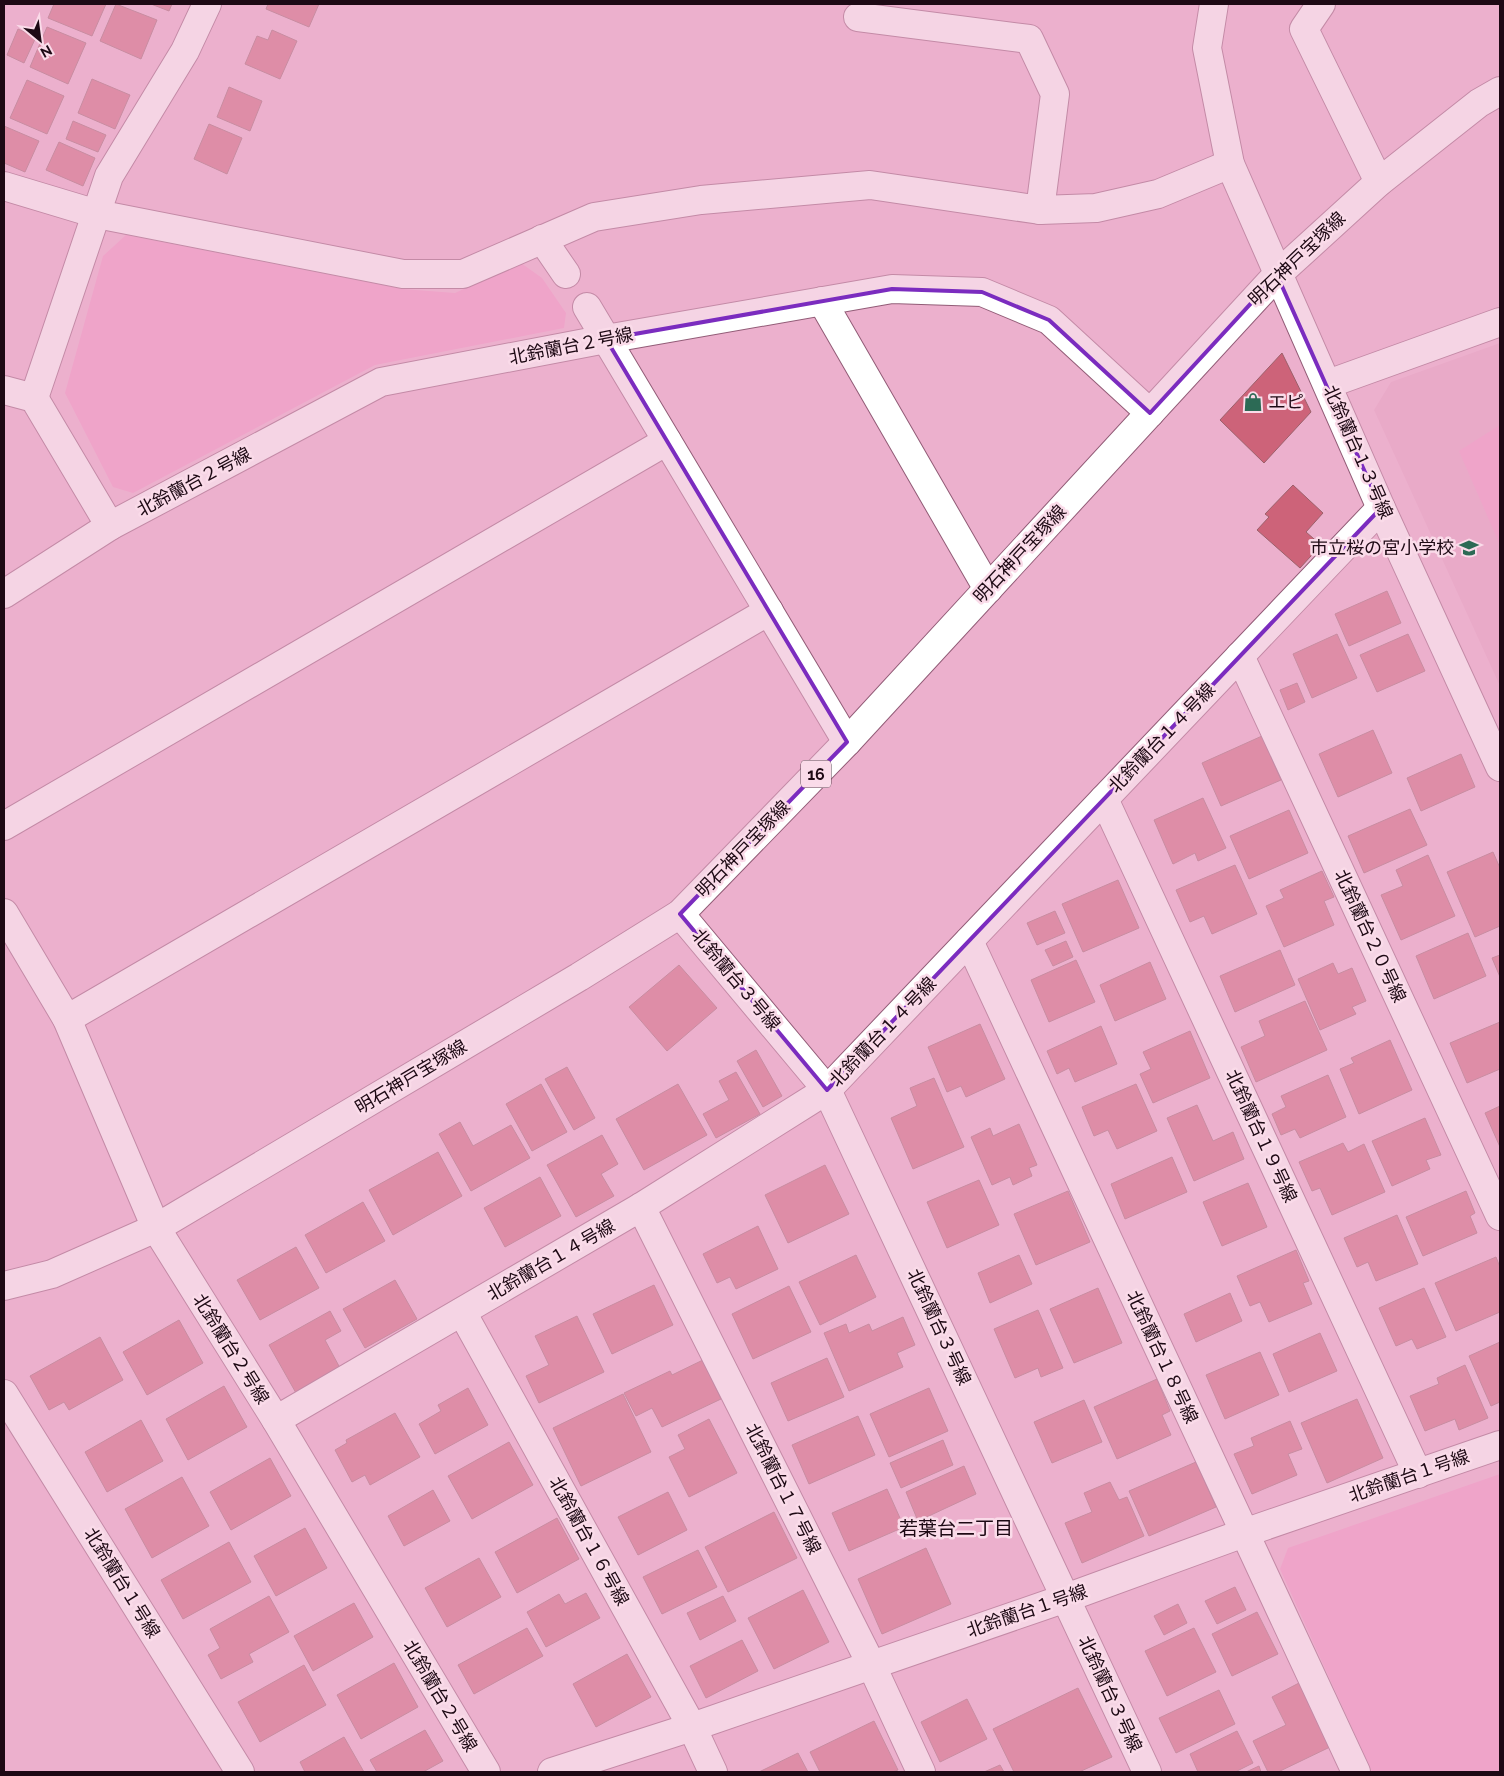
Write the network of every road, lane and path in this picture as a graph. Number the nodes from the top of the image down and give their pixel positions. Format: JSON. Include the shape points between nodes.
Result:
{"nodes":[{"id":1,"x":207,"y":4,"type":"edge"},
{"id":2,"x":1214,"y":4,"type":"edge"},
{"id":3,"x":1321,"y":4,"type":"edge"},
{"id":4,"x":858,"y":17,"type":"dead end"},
{"id":5,"x":1500,"y":90,"type":"edge"},
{"id":6,"x":1230,"y":164,"type":"junction"},
{"id":7,"x":1379,"y":182,"type":"junction"},
{"id":8,"x":4,"y":186,"type":"edge"},
{"id":9,"x":1040,"y":210,"type":"junction"},
{"id":10,"x":97,"y":214,"type":"junction"},
{"id":11,"x":542,"y":239,"type":"junction"},
{"id":12,"x":566,"y":274,"type":"dead end"},
{"id":13,"x":1277,"y":275,"type":"junction"},
{"id":14,"x":822,"y":301,"type":"junction"},
{"id":15,"x":587,"y":308,"type":"dead end"},
{"id":16,"x":1500,"y":322,"type":"edge"},
{"id":17,"x":606,"y":339,"type":"junction"},
{"id":18,"x":1328,"y":384,"type":"junction"},
{"id":19,"x":4,"y":390,"type":"edge"},
{"id":20,"x":34,"y":398,"type":"junction"},
{"id":21,"x":1150,"y":413,"type":"junction"},
{"id":22,"x":667,"y":441,"type":"junction"},
{"id":23,"x":1381,"y":508,"type":"junction"},
{"id":24,"x":110,"y":526,"type":"junction"},
{"id":25,"x":988,"y":589,"type":"junction"},
{"id":26,"x":4,"y":594,"type":"edge"},
{"id":27,"x":769,"y":611,"type":"junction"},
{"id":28,"x":1240,"y":656,"type":"junction"},
{"id":29,"x":847,"y":742,"type":"junction"},
{"id":30,"x":1500,"y":766,"type":"edge"},
{"id":31,"x":1104,"y":799,"type":"junction"},
{"id":32,"x":4,"y":826,"type":"edge"},
{"id":33,"x":4,"y":913,"type":"edge"},
{"id":34,"x":680,"y":914,"type":"junction"},
{"id":35,"x":969,"y":941,"type":"junction"},
{"id":36,"x":67,"y":1019,"type":"junction"},
{"id":37,"x":827,"y":1090,"type":"junction"},
{"id":38,"x":641,"y":1208,"type":"junction"},
{"id":39,"x":1500,"y":1216,"type":"edge"},
{"id":40,"x":156,"y":1228,"type":"junction"},
{"id":41,"x":4,"y":1286,"type":"edge"},
{"id":42,"x":462,"y":1312,"type":"junction"},
{"id":43,"x":4,"y":1394,"type":"edge"},
{"id":44,"x":276,"y":1420,"type":"junction"},
{"id":45,"x":1500,"y":1445,"type":"edge"},
{"id":46,"x":1418,"y":1474,"type":"junction"},
{"id":47,"x":1244,"y":1532,"type":"junction"},
{"id":48,"x":1066,"y":1598,"type":"junction"},
{"id":49,"x":871,"y":1664,"type":"junction"},
{"id":50,"x":692,"y":1727,"type":"junction"},
{"id":51,"x":240,"y":1772,"type":"edge"},
{"id":52,"x":486,"y":1772,"type":"edge"},
{"id":53,"x":552,"y":1772,"type":"edge"},
{"id":54,"x":714,"y":1772,"type":"edge"},
{"id":55,"x":921,"y":1772,"type":"edge"},
{"id":56,"x":1147,"y":1772,"type":"edge"},
{"id":57,"x":1356,"y":1772,"type":"edge"}],
"edges":[{"from":1,"to":10,"type":"street","via":[[185,50],[108,176]]},
{"from":2,"to":6,"type":"street","name":"北鈴蘭台１３号線","via":[[1207,48]]},
{"from":3,"to":7,"type":"street","via":[[1304,29]]},
{"from":4,"to":9,"type":"street","via":[[1029,39],[1055,94]]},
{"from":5,"to":7,"type":"street","name":"明石神戸宝塚線","number":"16"},
{"from":6,"to":9,"type":"street","via":[[1158,194],[1096,208]]},
{"from":6,"to":13,"type":"street","name":"北鈴蘭台１３号線"},
{"from":7,"to":13,"type":"street","name":"明石神戸宝塚線","number":"16"},
{"from":8,"to":10,"type":"street"},
{"from":9,"to":11,"type":"street","via":[[870,185],[701,200],[594,217]]},
{"from":10,"to":11,"type":"street","via":[[403,274],[462,274]]},
{"from":10,"to":20,"type":"street"},
{"from":11,"to":12,"type":"street"},
{"from":13,"to":18,"type":"street","name":"北鈴蘭台１３号線"},
{"from":13,"to":21,"type":"street","name":"明石神戸宝塚線","number":"16"},
{"from":14,"to":17,"type":"street","name":"北鈴蘭台２号線"},
{"from":14,"to":21,"type":"street","name":"北鈴蘭台２号線","via":[[892,289],[982,292],[1049,320]]},
{"from":14,"to":25,"type":"street"},
{"from":15,"to":17,"type":"street"},
{"from":16,"to":18,"type":"street"},
{"from":17,"to":22,"type":"street"},
{"from":17,"to":24,"type":"street","name":"北鈴蘭台２号線","via":[[381,382]]},
{"from":18,"to":23,"type":"street","name":"北鈴蘭台１３号線"},
{"from":19,"to":20,"type":"street"},
{"from":20,"to":24,"type":"street"},
{"from":21,"to":25,"type":"street","name":"明石神戸宝塚線","number":"16"},
{"from":22,"to":27,"type":"street"},
{"from":22,"to":32,"type":"street"},
{"from":23,"to":28,"type":"street","name":"北鈴蘭台１４号線"},
{"from":23,"to":30,"type":"street","name":"北鈴蘭台１３号線"},
{"from":24,"to":26,"type":"street","name":"北鈴蘭台２号線"},
{"from":25,"to":29,"type":"street","name":"明石神戸宝塚線","number":"16"},
{"from":27,"to":29,"type":"street"},
{"from":27,"to":36,"type":"street"},
{"from":28,"to":31,"type":"street","name":"北鈴蘭台１４号線"},
{"from":28,"to":39,"type":"street","name":"北鈴蘭台２０号線"},
{"from":29,"to":34,"type":"street","name":"明石神戸宝塚線","number":"16"},
{"from":31,"to":35,"type":"street","name":"北鈴蘭台１４号線"},
{"from":31,"to":46,"type":"street","name":"北鈴蘭台１９号線"},
{"from":33,"to":36,"type":"street","name":"北鈴蘭台２号線"},
{"from":34,"to":37,"type":"street","name":"北鈴蘭台３号線"},
{"from":34,"to":40,"type":"street","name":"明石神戸宝塚線","number":"16"},
{"from":35,"to":37,"type":"street","name":"北鈴蘭台１４号線"},
{"from":35,"to":47,"type":"street","name":"北鈴蘭台１８号線"},
{"from":36,"to":40,"type":"street","name":"北鈴蘭台２号線"},
{"from":37,"to":38,"type":"street","name":"北鈴蘭台１４号線"},
{"from":37,"to":48,"type":"street","name":"北鈴蘭台３号線"},
{"from":38,"to":42,"type":"street","name":"北鈴蘭台１４号線"},
{"from":38,"to":49,"type":"street","name":"北鈴蘭台１７号線"},
{"from":40,"to":41,"type":"street","name":"明石神戸宝塚線","number":"16","via":[[52,1274]]},
{"from":40,"to":44,"type":"street","name":"北鈴蘭台２号線"},
{"from":42,"to":44,"type":"street","name":"北鈴蘭台１４号線"},
{"from":42,"to":50,"type":"street","name":"北鈴蘭台１６号線"},
{"from":43,"to":51,"type":"street","name":"北鈴蘭台１号線"},
{"from":44,"to":52,"type":"street","name":"北鈴蘭台２号線"},
{"from":45,"to":46,"type":"street","name":"北鈴蘭台１号線"},
{"from":46,"to":47,"type":"street","name":"北鈴蘭台１号線"},
{"from":47,"to":48,"type":"street","name":"北鈴蘭台１号線"},
{"from":47,"to":57,"type":"street","name":"北鈴蘭台１８号線"},
{"from":48,"to":49,"type":"street","name":"北鈴蘭台１号線"},
{"from":48,"to":56,"type":"street","name":"北鈴蘭台３号線"},
{"from":49,"to":50,"type":"street","name":"北鈴蘭台１号線"},
{"from":49,"to":55,"type":"street","name":"北鈴蘭台１７号線"},
{"from":50,"to":53,"type":"street","name":"北鈴蘭台１号線"},
{"from":50,"to":54,"type":"street","name":"北鈴蘭台１６号線"}]}
